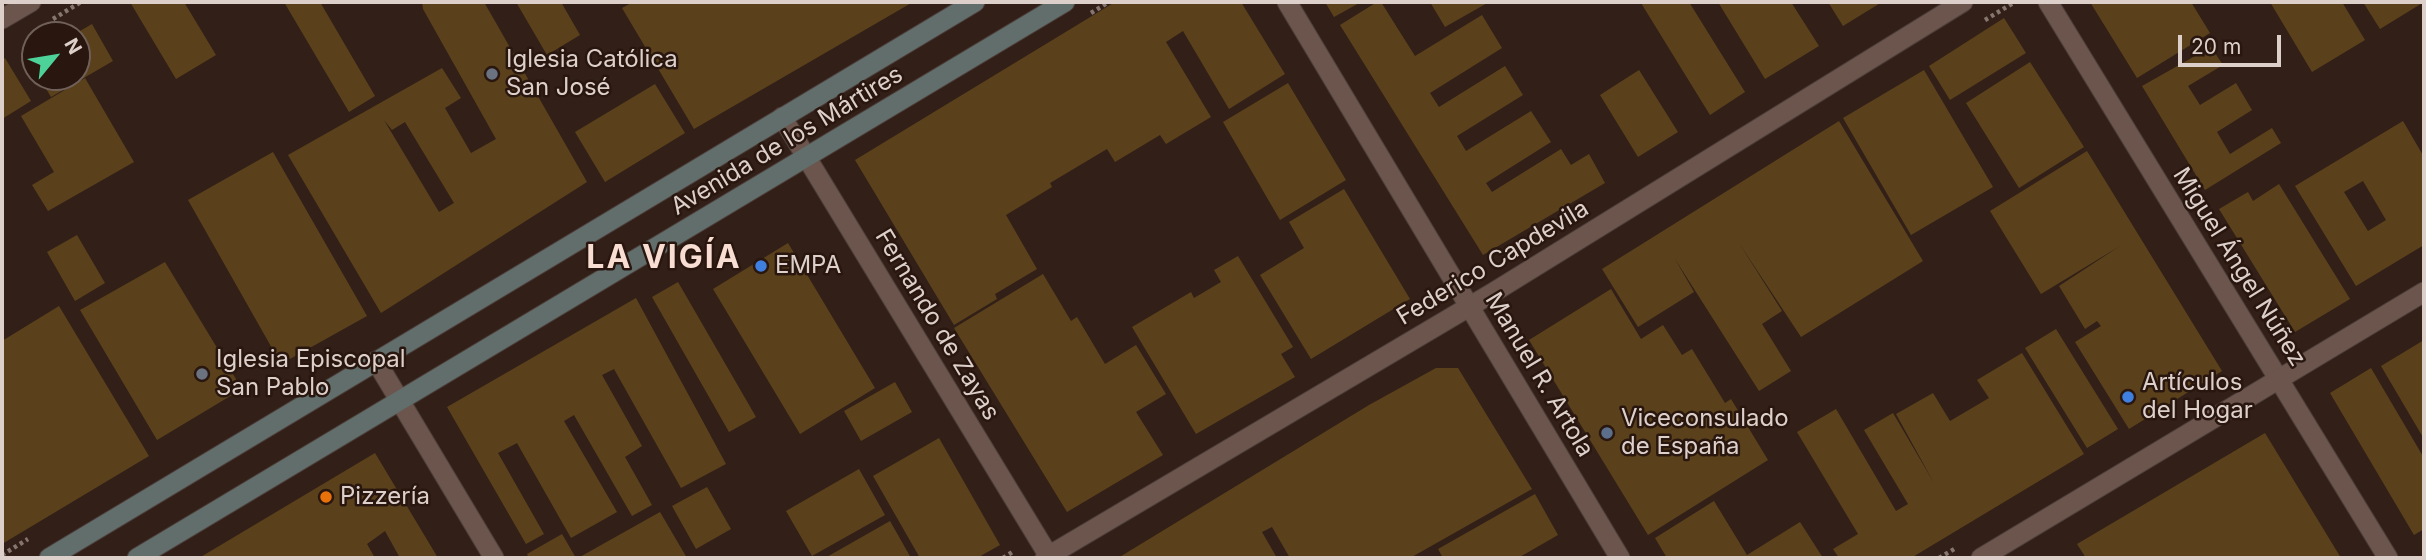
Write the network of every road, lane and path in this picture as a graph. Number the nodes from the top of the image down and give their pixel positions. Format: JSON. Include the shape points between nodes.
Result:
{"nodes":[{"id":1,"x":31,"y":2,"type":"edge"},
{"id":2,"x":975,"y":2,"type":"edge"},
{"id":3,"x":1065,"y":2,"type":"edge"},
{"id":4,"x":1287,"y":2,"type":"edge"},
{"id":5,"x":1963,"y":2,"type":"edge"},
{"id":6,"x":2048,"y":2,"type":"edge"},
{"id":7,"x":2,"y":19,"type":"edge"},
{"id":8,"x":782,"y":117,"type":"junction"},
{"id":9,"x":806,"y":158,"type":"junction"},
{"id":10,"x":2424,"y":292,"type":"edge"},
{"id":11,"x":1469,"y":307,"type":"junction"},
{"id":12,"x":376,"y":361,"type":"junction"},
{"id":13,"x":2279,"y":379,"type":"junction"},
{"id":14,"x":401,"y":402,"type":"junction"},
{"id":15,"x":1048,"y":557,"type":"edge"},
{"id":16,"x":49,"y":558,"type":"edge"},
{"id":17,"x":137,"y":558,"type":"edge"},
{"id":18,"x":494,"y":558,"type":"edge"},
{"id":19,"x":1620,"y":558,"type":"edge"},
{"id":20,"x":1982,"y":558,"type":"edge"},
{"id":21,"x":2388,"y":558,"type":"edge"}],
"edges":[{"from":1,"to":7,"type":"street"},
{"from":2,"to":8,"type":"main road","name":"Avenida de los Mártires"},
{"from":3,"to":9,"type":"main road","name":"Avenida de los Mártires"},
{"from":4,"to":11,"type":"street","name":"Manuel R. Artola"},
{"from":5,"to":11,"type":"street","name":"Federico Capdevila"},
{"from":6,"to":13,"type":"street","name":"Miguel Ángel Núñez"},
{"from":8,"to":9,"type":"street","name":"Fernando de Zayas"},
{"from":8,"to":12,"type":"main road","name":"Avenida de los Mártires"},
{"from":9,"to":14,"type":"main road","name":"Avenida de los Mártires"},
{"from":9,"to":15,"type":"street","name":"Fernando de Zayas"},
{"from":10,"to":13,"type":"street"},
{"from":11,"to":15,"type":"street","name":"Federico Capdevila"},
{"from":11,"to":19,"type":"street","name":"Manuel R. Artola"},
{"from":12,"to":14,"type":"street"},
{"from":12,"to":16,"type":"main road","name":"Avenida de los Mártires"},
{"from":13,"to":20,"type":"street"},
{"from":13,"to":21,"type":"street","name":"Miguel Ángel Núñez"},
{"from":14,"to":17,"type":"main road","name":"Avenida de los Mártires"},
{"from":14,"to":18,"type":"street"}]}
